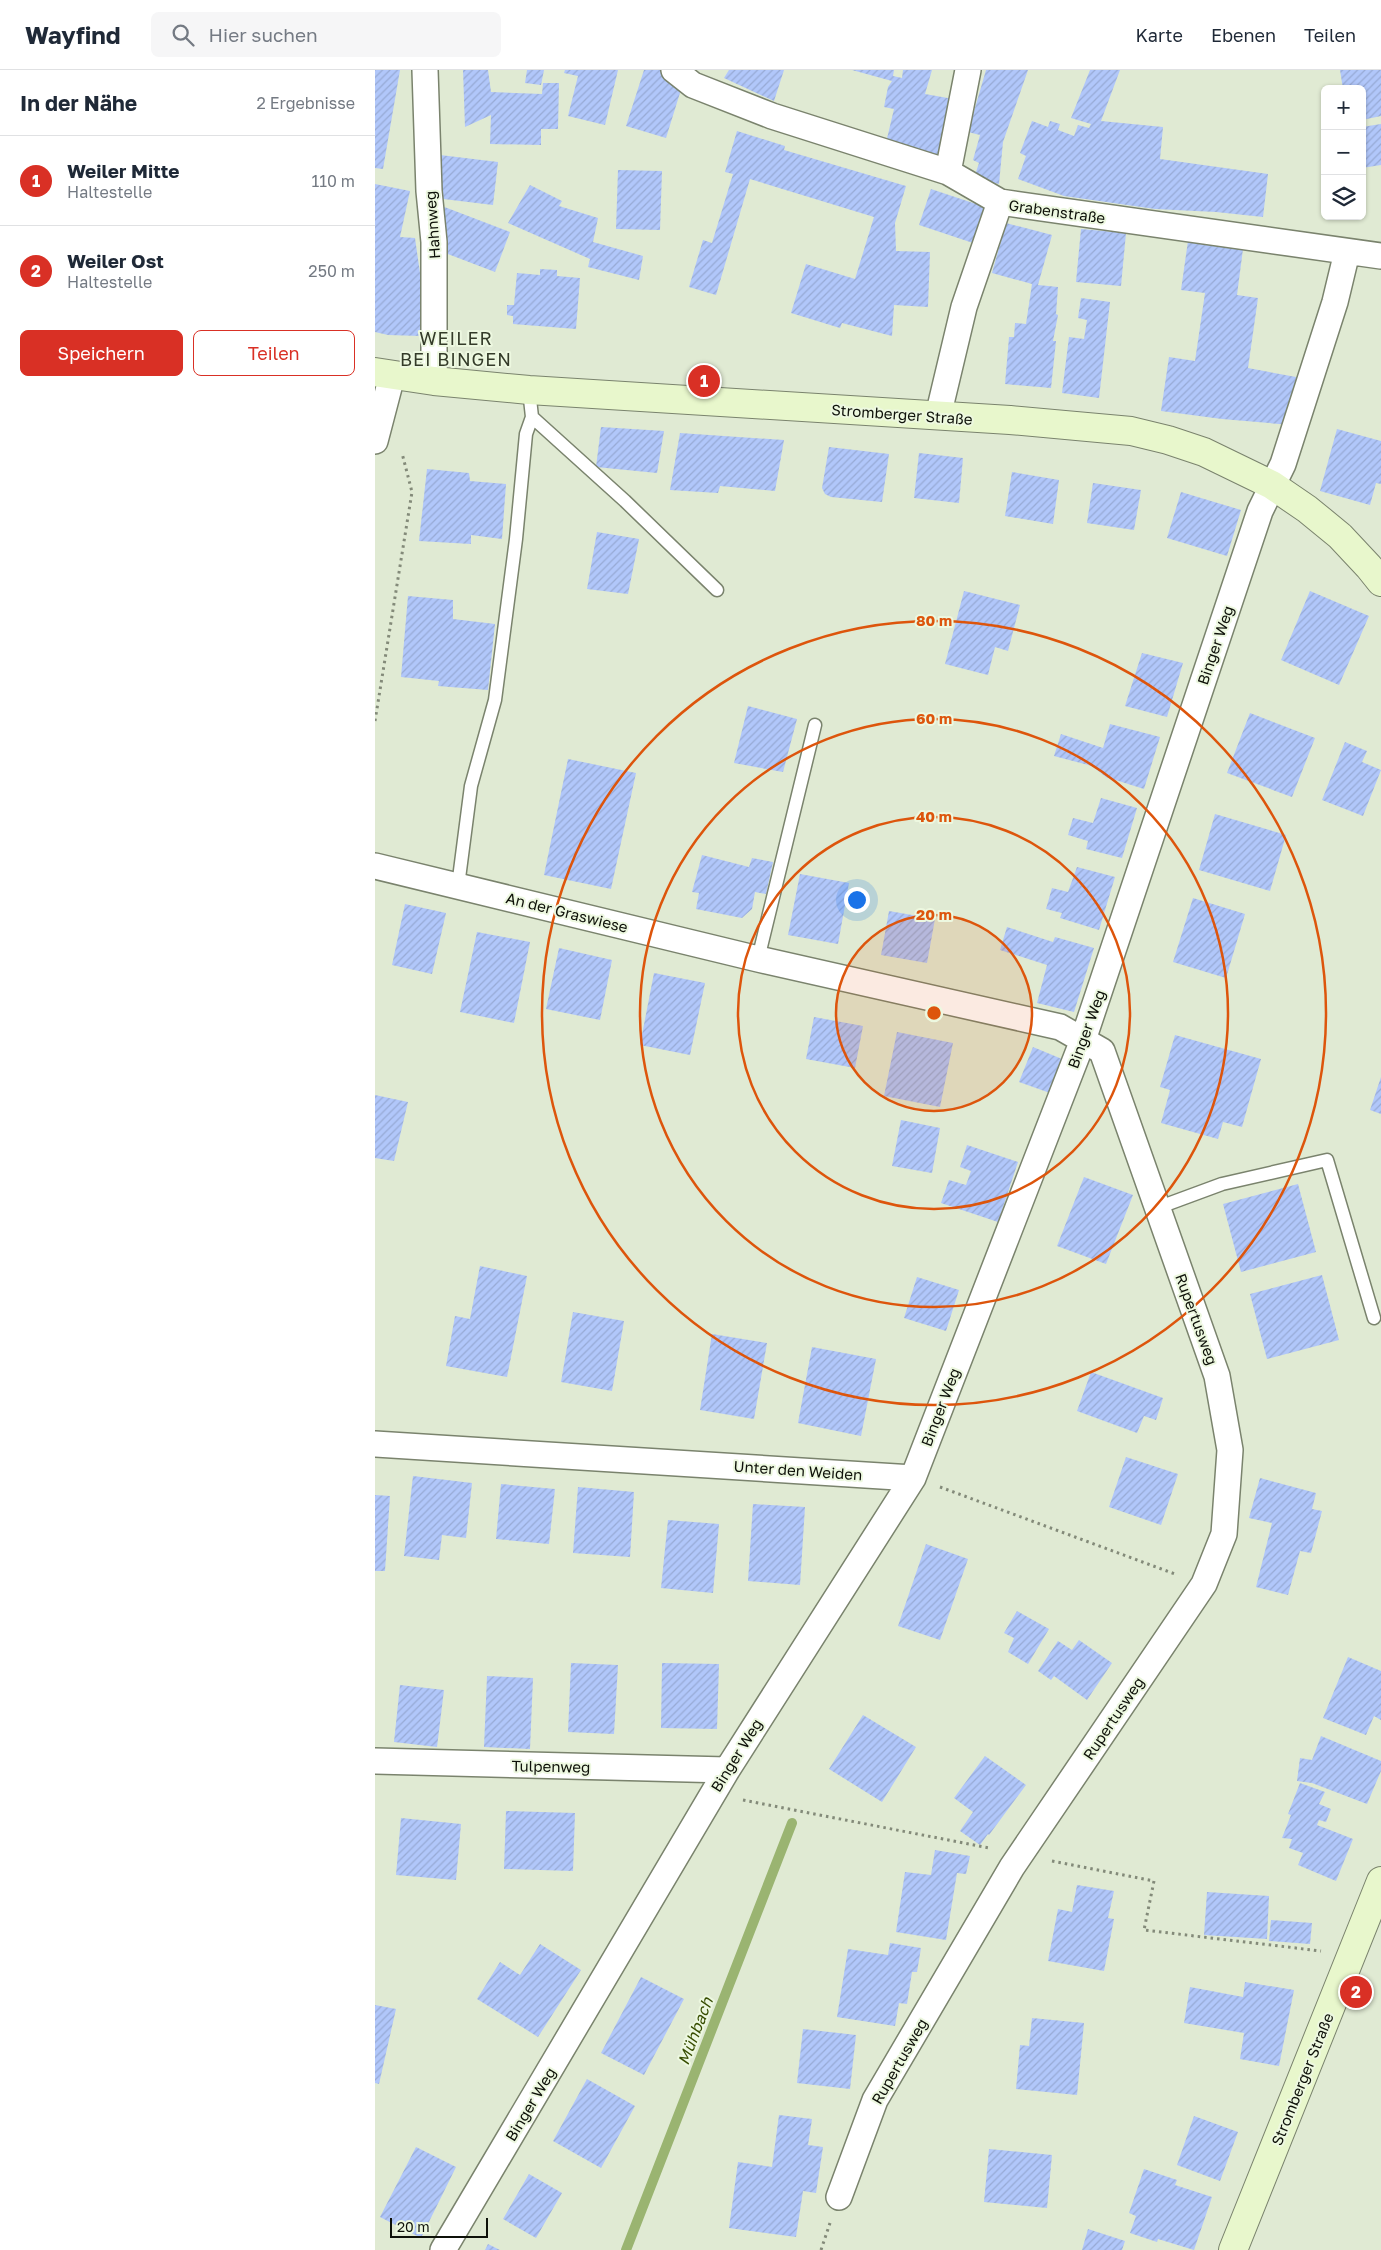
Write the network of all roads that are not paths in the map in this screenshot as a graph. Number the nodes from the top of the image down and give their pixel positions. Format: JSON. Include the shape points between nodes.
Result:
{"nodes":[{"id":1,"x":425,"y":70,"type":"edge"},
{"id":2,"x":674,"y":70,"type":"edge"},
{"id":3,"x":968,"y":70,"type":"edge"},
{"id":4,"x":948,"y":172,"type":"junction"},
{"id":5,"x":1000,"y":202,"type":"junction"},
{"id":6,"x":1347,"y":252,"type":"junction"},
{"id":7,"x":1381,"y":256,"type":"edge"},
{"id":8,"x":383,"y":374,"type":"edge"},
{"id":9,"x":434,"y":381,"type":"junction"},
{"id":10,"x":529,"y":390,"type":"junction"},
{"id":11,"x":938,"y":416,"type":"junction"},
{"id":12,"x":532,"y":417,"type":"junction"},
{"id":13,"x":377,"y":432,"type":"edge"},
{"id":14,"x":1272,"y":485,"type":"junction"},
{"id":15,"x":1381,"y":582,"type":"edge"},
{"id":16,"x":717,"y":590,"type":"dead end"},
{"id":17,"x":815,"y":725,"type":"dead end"},
{"id":18,"x":375,"y":866,"type":"edge"},
{"id":19,"x":458,"y":886,"type":"junction"},
{"id":20,"x":758,"y":959,"type":"junction"},
{"id":21,"x":1083,"y":1040,"type":"junction"},
{"id":22,"x":1157,"y":1208,"type":"junction"},
{"id":23,"x":1374,"y":1318,"type":"dead end"},
{"id":24,"x":375,"y":1444,"type":"edge"},
{"id":25,"x":913,"y":1478,"type":"junction"},
{"id":26,"x":375,"y":1761,"type":"edge"},
{"id":27,"x":727,"y":1770,"type":"junction"},
{"id":28,"x":1380,"y":1888,"type":"edge"},
{"id":29,"x":839,"y":2197,"type":"dead end"},
{"id":30,"x":443,"y":2250,"type":"edge"},
{"id":31,"x":1233,"y":2250,"type":"edge"}],
"edges":[{"from":1,"to":9,"type":"street","name":"Hahnweg","via":[[429,191],[435,242]]},
{"from":2,"to":4,"type":"street","name":"Grabenstraße","via":[[693,85],[772,116]]},
{"from":3,"to":4,"type":"street"},
{"from":4,"to":5,"type":"street","name":"Grabenstraße"},
{"from":5,"to":6,"type":"street","name":"Grabenstraße"},
{"from":5,"to":11,"type":"street","via":[[965,307]]},
{"from":6,"to":7,"type":"street","name":"Grabenstraße"},
{"from":6,"to":14,"type":"street","via":[[1335,302],[1283,464]]},
{"from":8,"to":9,"type":"main road","name":"Stromberger Straße"},
{"from":8,"to":13,"type":"street"},
{"from":9,"to":10,"type":"main road","name":"Stromberger Straße"},
{"from":10,"to":11,"type":"main road","name":"Stromberger Straße"},
{"from":10,"to":12,"type":"lane"},
{"from":11,"to":14,"type":"main road","name":"Stromberger Straße","via":[[1131,431],[1204,452]]},
{"from":12,"to":16,"type":"lane"},
{"from":12,"to":19,"type":"lane","via":[[526,434],[495,700],[471,786]]},
{"from":14,"to":15,"type":"main road","name":"Stromberger Straße","via":[[1340,536]]},
{"from":14,"to":21,"type":"street","name":"Binger Weg","via":[[1257,520]]},
{"from":17,"to":20,"type":"lane"},
{"from":18,"to":19,"type":"street","name":"An der Graswiese"},
{"from":19,"to":20,"type":"street","name":"An der Graswiese"},
{"from":20,"to":21,"type":"street","name":"An der Graswiese","via":[[1060,1027]]},
{"from":21,"to":22,"type":"street","name":"Rupertusweg","via":[[1101,1051]]},
{"from":21,"to":25,"type":"street","name":"Binger Weg"},
{"from":22,"to":23,"type":"lane","via":[[1222,1184],[1327,1160]]},
{"from":22,"to":29,"type":"street","name":"Rupertusweg","via":[[1217,1376],[1230,1450],[1224,1534],[1204,1584],[1012,1867],[875,2100]]},
{"from":24,"to":25,"type":"street","name":"Unter den Weiden"},
{"from":25,"to":27,"type":"street","name":"Binger Weg"},
{"from":26,"to":27,"type":"street","name":"Tulpenweg"},
{"from":27,"to":30,"type":"street","name":"Binger Weg"},
{"from":28,"to":31,"type":"main road","name":"Stromberger Straße"}]}
